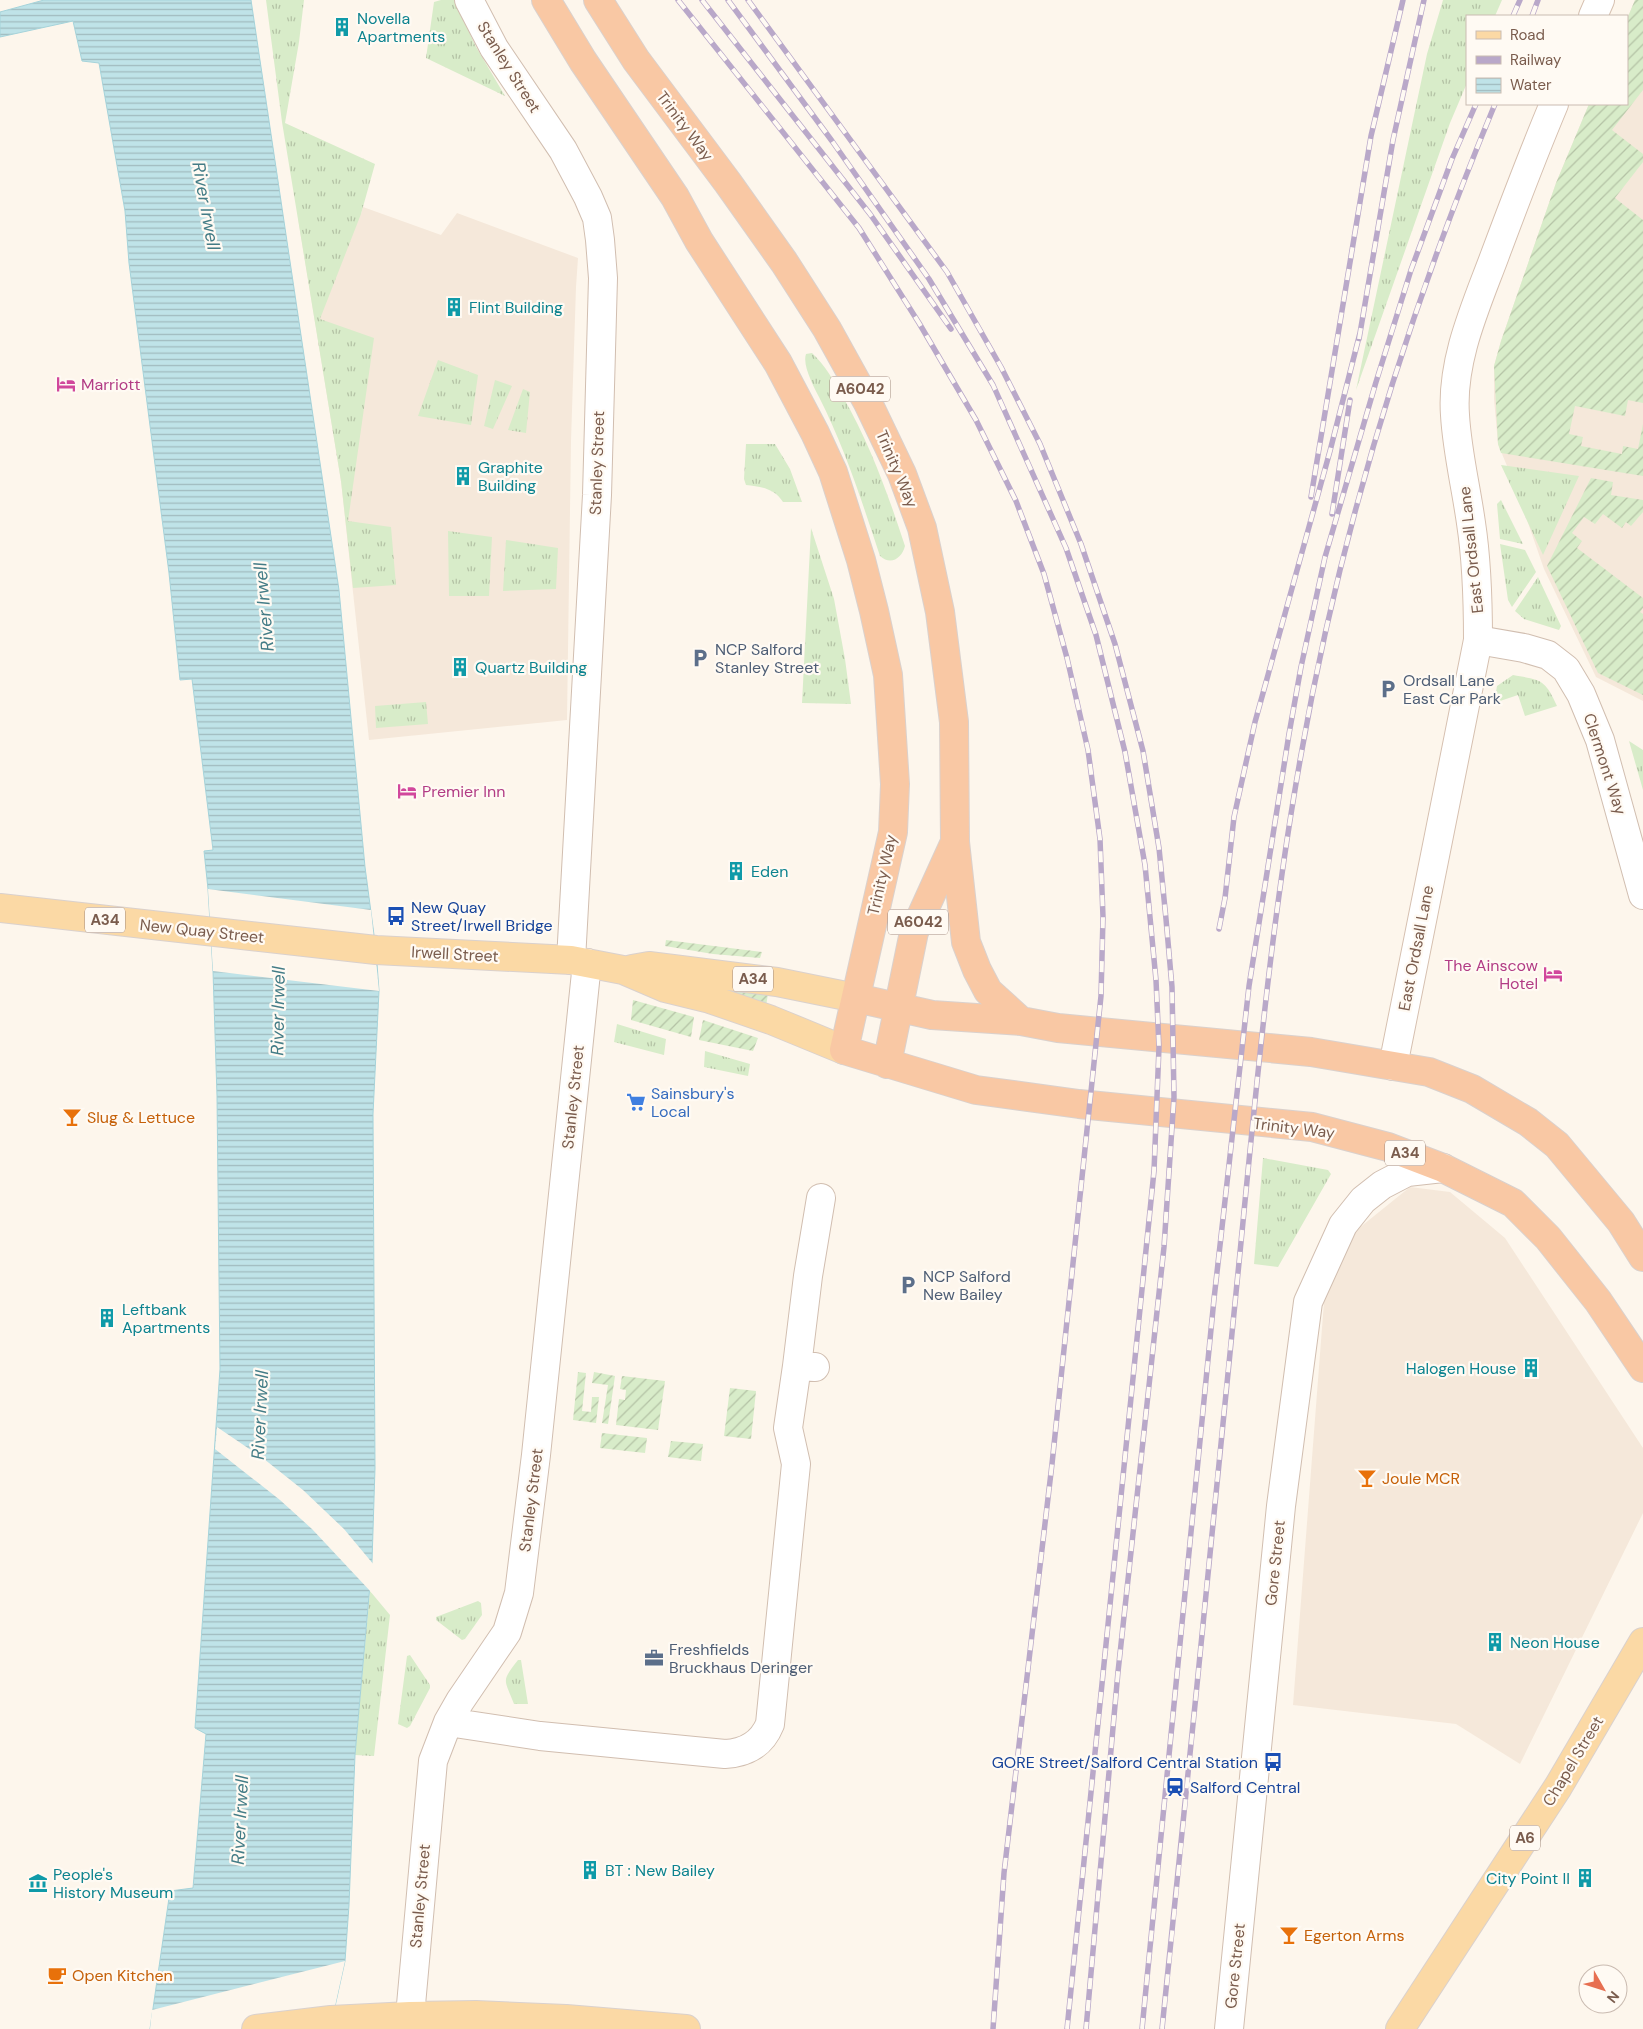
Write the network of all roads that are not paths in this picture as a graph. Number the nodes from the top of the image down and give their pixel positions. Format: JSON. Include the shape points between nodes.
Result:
{"nodes":[{"id":1,"x":469,"y":0,"type":"edge"},
{"id":2,"x":546,"y":0,"type":"edge"},
{"id":3,"x":598,"y":0,"type":"edge"},
{"id":4,"x":1600,"y":0,"type":"edge"},
{"id":5,"x":1593,"y":15,"type":"edge"},
{"id":6,"x":1554,"y":105,"type":"edge"},
{"id":7,"x":1478,"y":640,"type":"junction"},
{"id":8,"x":955,"y":842,"type":"junction"},
{"id":9,"x":1643,"y":895,"type":"edge"},
{"id":10,"x":0,"y":908,"type":"edge"},
{"id":11,"x":286,"y":940,"type":"joint"},
{"id":12,"x":579,"y":962,"type":"junction"},
{"id":13,"x":623,"y":970,"type":"junction"},
{"id":14,"x":856,"y":998,"type":"junction"},
{"id":15,"x":899,"y":1008,"type":"junction"},
{"id":16,"x":1021,"y":1021,"type":"junction"},
{"id":17,"x":844,"y":1050,"type":"junction"},
{"id":18,"x":887,"y":1064,"type":"junction"},
{"id":19,"x":1393,"y":1066,"type":"junction"},
{"id":20,"x":1443,"y":1168,"type":"junction"},
{"id":21,"x":821,"y":1198,"type":"dead end"},
{"id":22,"x":1643,"y":1257,"type":"edge"},
{"id":23,"x":1643,"y":1368,"type":"edge"},
{"id":24,"x":1643,"y":1642,"type":"edge"},
{"id":25,"x":448,"y":1722,"type":"junction"},
{"id":26,"x":410,"y":2016,"type":"junction"},
{"id":27,"x":256,"y":2029,"type":"edge"},
{"id":28,"x":686,"y":2029,"type":"edge"},
{"id":29,"x":1229,"y":2029,"type":"edge"},
{"id":30,"x":1400,"y":2029,"type":"edge"}],
"edges":[{"from":1,"to":12,"type":"street","name":"Stanley Street","via":[[494,48],[563,150],[597,218],[600,240],[603,278],[597,495]]},
{"from":2,"to":14,"type":"highway","name":"Trinity Way","number":"A6042","via":[[675,197],[699,241],[778,363],[833,472],[846,511],[872,603],[888,676],[895,784],[893,832]]},
{"from":3,"to":8,"type":"highway","name":"Trinity Way","number":"A6042","via":[[636,60],[734,190],[827,329],[902,474],[922,528],[940,612],[954,722]]},
{"from":4,"to":5,"type":"street"},
{"from":6,"to":7,"type":"street","name":"East Ordsall Lane","via":[[1474,310],[1460,358],[1456,386],[1454,414],[1478,586]]},
{"from":7,"to":9,"type":"street","name":"Clermont Way","via":[[1548,655],[1566,669],[1581,694],[1600,740]]},
{"from":7,"to":19,"type":"street","name":"East Ordsall Lane"},
{"from":8,"to":15,"type":"highway","name":"Trinity Way","number":"A6042","via":[[914,932]]},
{"from":8,"to":16,"type":"highway","via":[[968,950],[988,991]]},
{"from":10,"to":11,"type":"main road","name":"New Quay Street","number":"A34"},
{"from":11,"to":12,"type":"main road","name":"Irwell Street","number":"A34","via":[[376,950]]},
{"from":12,"to":13,"type":"main road","name":"Irwell Street","number":"A34"},
{"from":12,"to":25,"type":"street","name":"Stanley Street","via":[[540,1426],[519,1593],[508,1632]]},
{"from":13,"to":14,"type":"main road","name":"Irwell Street","number":"A34","via":[[649,966],[777,982]]},
{"from":13,"to":17,"type":"main road","name":"Irwell Street","number":"A34","via":[[665,988],[771,1020]]},
{"from":14,"to":15,"type":"highway","number":"A34"},
{"from":14,"to":17,"type":"highway","name":"Trinity Way"},
{"from":15,"to":16,"type":"highway","number":"A34","via":[[932,1015]]},
{"from":15,"to":18,"type":"highway","name":"Trinity Way","number":"A6042"},
{"from":16,"to":19,"type":"highway","number":"A34","via":[[1058,1028],[1311,1052]]},
{"from":17,"to":18,"type":"highway","name":"Trinity Way","number":"A34"},
{"from":18,"to":20,"type":"highway","name":"Trinity Way","number":"A34","via":[[976,1090],[1016,1097],[1312,1127],[1388,1147]]},
{"from":19,"to":22,"type":"highway","number":"A34","via":[[1429,1072],[1472,1089],[1528,1122],[1557,1145],[1621,1222]]},
{"from":20,"to":23,"type":"highway","name":"Trinity Way","number":"A34","via":[[1513,1203],[1548,1238],[1598,1301]]},
{"from":20,"to":29,"type":"street","name":"Gore Street","via":[[1408,1172],[1382,1185],[1363,1200],[1343,1225],[1308,1302],[1281,1506]]},
{"from":21,"to":25,"type":"street","via":[[808,1276],[807,1367],[788,1428],[796,1464],[770,1724],[762,1740],[735,1754],[725,1754],[540,1736]]},
{"from":24,"to":30,"type":"main road","name":"Chapel Street","number":"A6","via":[[1558,1787]]},
{"from":25,"to":26,"type":"street","name":"Stanley Street","via":[[433,1761]]},
{"from":26,"to":27,"type":"main road","via":[[331,2020]]},
{"from":26,"to":28,"type":"main road","via":[[557,2018]]}]}
